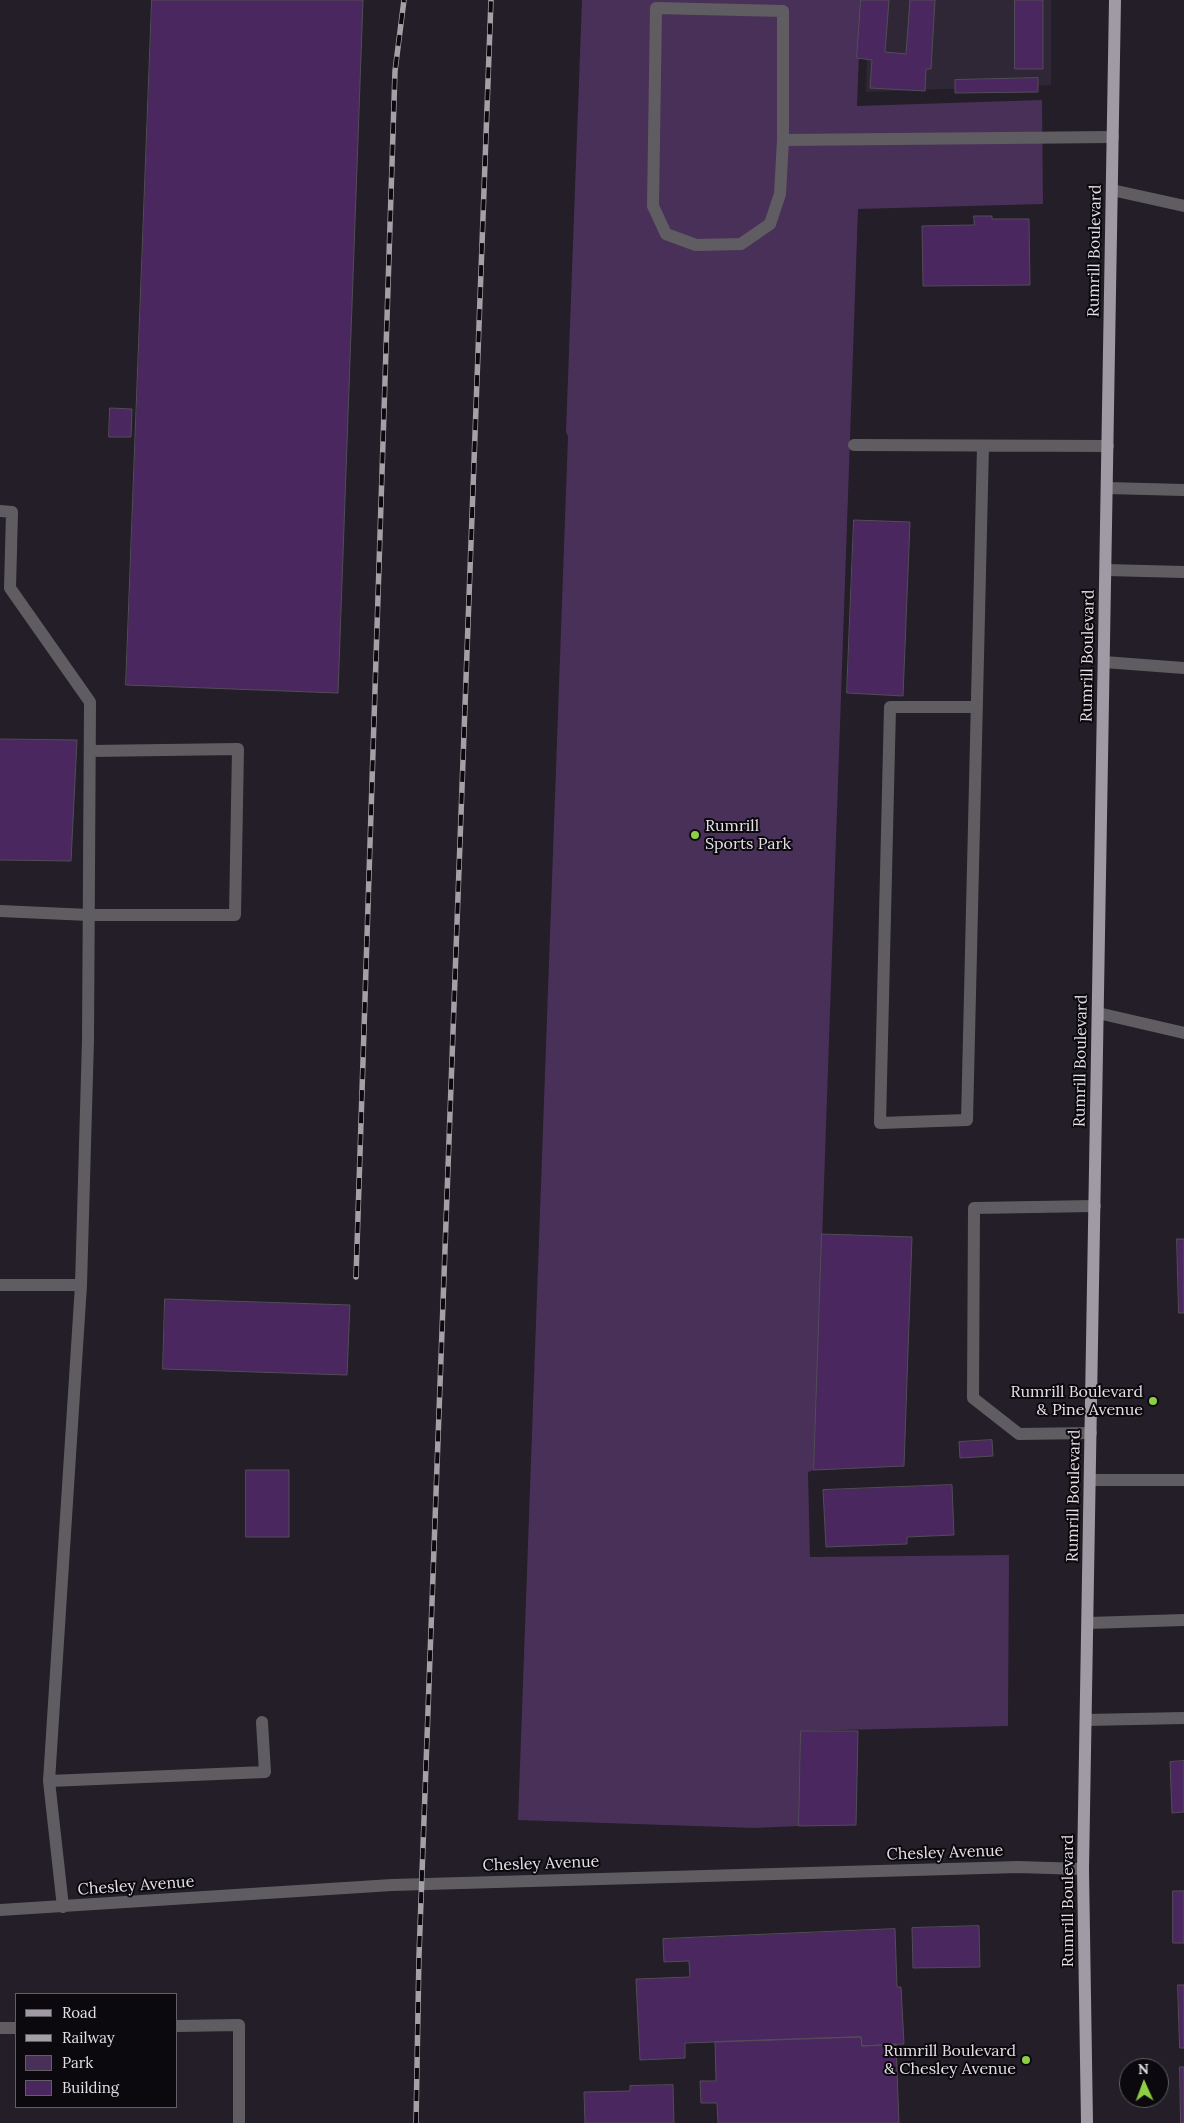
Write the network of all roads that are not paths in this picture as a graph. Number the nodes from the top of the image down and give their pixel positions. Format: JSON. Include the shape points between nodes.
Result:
{"nodes":[{"id":1,"x":1115,"y":0,"type":"edge"},
{"id":2,"x":1113,"y":137,"type":"junction"},
{"id":3,"x":783,"y":140,"type":"junction"},
{"id":4,"x":1112,"y":190,"type":"junction"},
{"id":5,"x":1184,"y":206,"type":"edge"},
{"id":6,"x":854,"y":445,"type":"dead end"},
{"id":7,"x":983,"y":446,"type":"junction"},
{"id":8,"x":1108,"y":446,"type":"junction"},
{"id":9,"x":1107,"y":488,"type":"junction"},
{"id":10,"x":1184,"y":490,"type":"edge"},
{"id":11,"x":0,"y":512,"type":"edge"},
{"id":12,"x":1106,"y":570,"type":"junction"},
{"id":13,"x":1184,"y":572,"type":"edge"},
{"id":14,"x":5,"y":588,"type":"edge"},
{"id":15,"x":1104,"y":662,"type":"junction"},
{"id":16,"x":1184,"y":668,"type":"edge"},
{"id":17,"x":977,"y":707,"type":"junction"},
{"id":18,"x":90,"y":751,"type":"junction"},
{"id":19,"x":0,"y":911,"type":"edge"},
{"id":20,"x":89,"y":915,"type":"junction"},
{"id":21,"x":1098,"y":1013,"type":"junction"},
{"id":22,"x":1184,"y":1033,"type":"edge"},
{"id":23,"x":1095,"y":1206,"type":"junction"},
{"id":24,"x":0,"y":1285,"type":"edge"},
{"id":25,"x":81,"y":1285,"type":"junction"},
{"id":26,"x":1091,"y":1433,"type":"junction"},
{"id":27,"x":1090,"y":1480,"type":"junction"},
{"id":28,"x":1184,"y":1480,"type":"edge"},
{"id":29,"x":1184,"y":1620,"type":"edge"},
{"id":30,"x":1088,"y":1623,"type":"junction"},
{"id":31,"x":1184,"y":1718,"type":"edge"},
{"id":32,"x":1086,"y":1720,"type":"junction"},
{"id":33,"x":262,"y":1722,"type":"dead end"},
{"id":34,"x":49,"y":1781,"type":"junction"},
{"id":35,"x":1083,"y":1869,"type":"junction"},
{"id":36,"x":63,"y":1907,"type":"junction"},
{"id":37,"x":0,"y":1910,"type":"edge"},
{"id":38,"x":178,"y":2026,"type":"edge"},
{"id":39,"x":0,"y":2028,"type":"edge"},
{"id":40,"x":15,"y":2028,"type":"edge"},
{"id":41,"x":239,"y":2123,"type":"edge"},
{"id":42,"x":1087,"y":2123,"type":"edge"}],
"edges":[{"from":1,"to":2,"type":"main road","name":"Rumrill Boulevard"},
{"from":2,"to":3,"type":"street"},
{"from":2,"to":4,"type":"main road","name":"Rumrill Boulevard"},
{"from":3,"to":3,"type":"street","via":[[783,11],[656,8],[652,206],[666,234],[696,245],[741,244],[770,224],[780,194]]},
{"from":4,"to":5,"type":"street"},
{"from":4,"to":8,"type":"main road","name":"Rumrill Boulevard"},
{"from":6,"to":7,"type":"street"},
{"from":7,"to":8,"type":"street"},
{"from":7,"to":17,"type":"street"},
{"from":8,"to":9,"type":"main road","name":"Rumrill Boulevard"},
{"from":9,"to":10,"type":"street"},
{"from":9,"to":12,"type":"main road","name":"Rumrill Boulevard"},
{"from":11,"to":14,"type":"street","via":[[12,512]]},
{"from":12,"to":13,"type":"street"},
{"from":12,"to":15,"type":"main road","name":"Rumrill Boulevard"},
{"from":14,"to":18,"type":"street","via":[[90,702]]},
{"from":15,"to":16,"type":"street"},
{"from":15,"to":21,"type":"main road","name":"Rumrill Boulevard"},
{"from":17,"to":17,"type":"street","via":[[967,1120],[880,1123],[890,707]]},
{"from":18,"to":20,"type":"street"},
{"from":18,"to":20,"type":"street","via":[[238,749],[234,915]]},
{"from":19,"to":20,"type":"street"},
{"from":20,"to":25,"type":"street"},
{"from":21,"to":22,"type":"street"},
{"from":21,"to":23,"type":"main road","name":"Rumrill Boulevard"},
{"from":23,"to":26,"type":"main road","name":"Rumrill Boulevard"},
{"from":23,"to":26,"type":"street","via":[[974,1208],[973,1398],[1019,1434]]},
{"from":24,"to":25,"type":"street"},
{"from":25,"to":34,"type":"street"},
{"from":26,"to":27,"type":"main road","name":"Rumrill Boulevard"},
{"from":27,"to":28,"type":"street"},
{"from":27,"to":30,"type":"main road","name":"Rumrill Boulevard"},
{"from":29,"to":30,"type":"street"},
{"from":30,"to":32,"type":"main road","name":"Rumrill Boulevard"},
{"from":31,"to":32,"type":"street"},
{"from":32,"to":35,"type":"main road","name":"Rumrill Boulevard"},
{"from":33,"to":34,"type":"street","via":[[265,1772]]},
{"from":34,"to":36,"type":"street"},
{"from":35,"to":36,"type":"street","name":"Chesley Avenue","via":[[1018,1867],[392,1885]]},
{"from":35,"to":42,"type":"main road","name":"Rumrill Boulevard"},
{"from":36,"to":37,"type":"street","name":"Chesley Avenue"},
{"from":38,"to":41,"type":"street","via":[[239,2025]]},
{"from":39,"to":40,"type":"street"}]}
